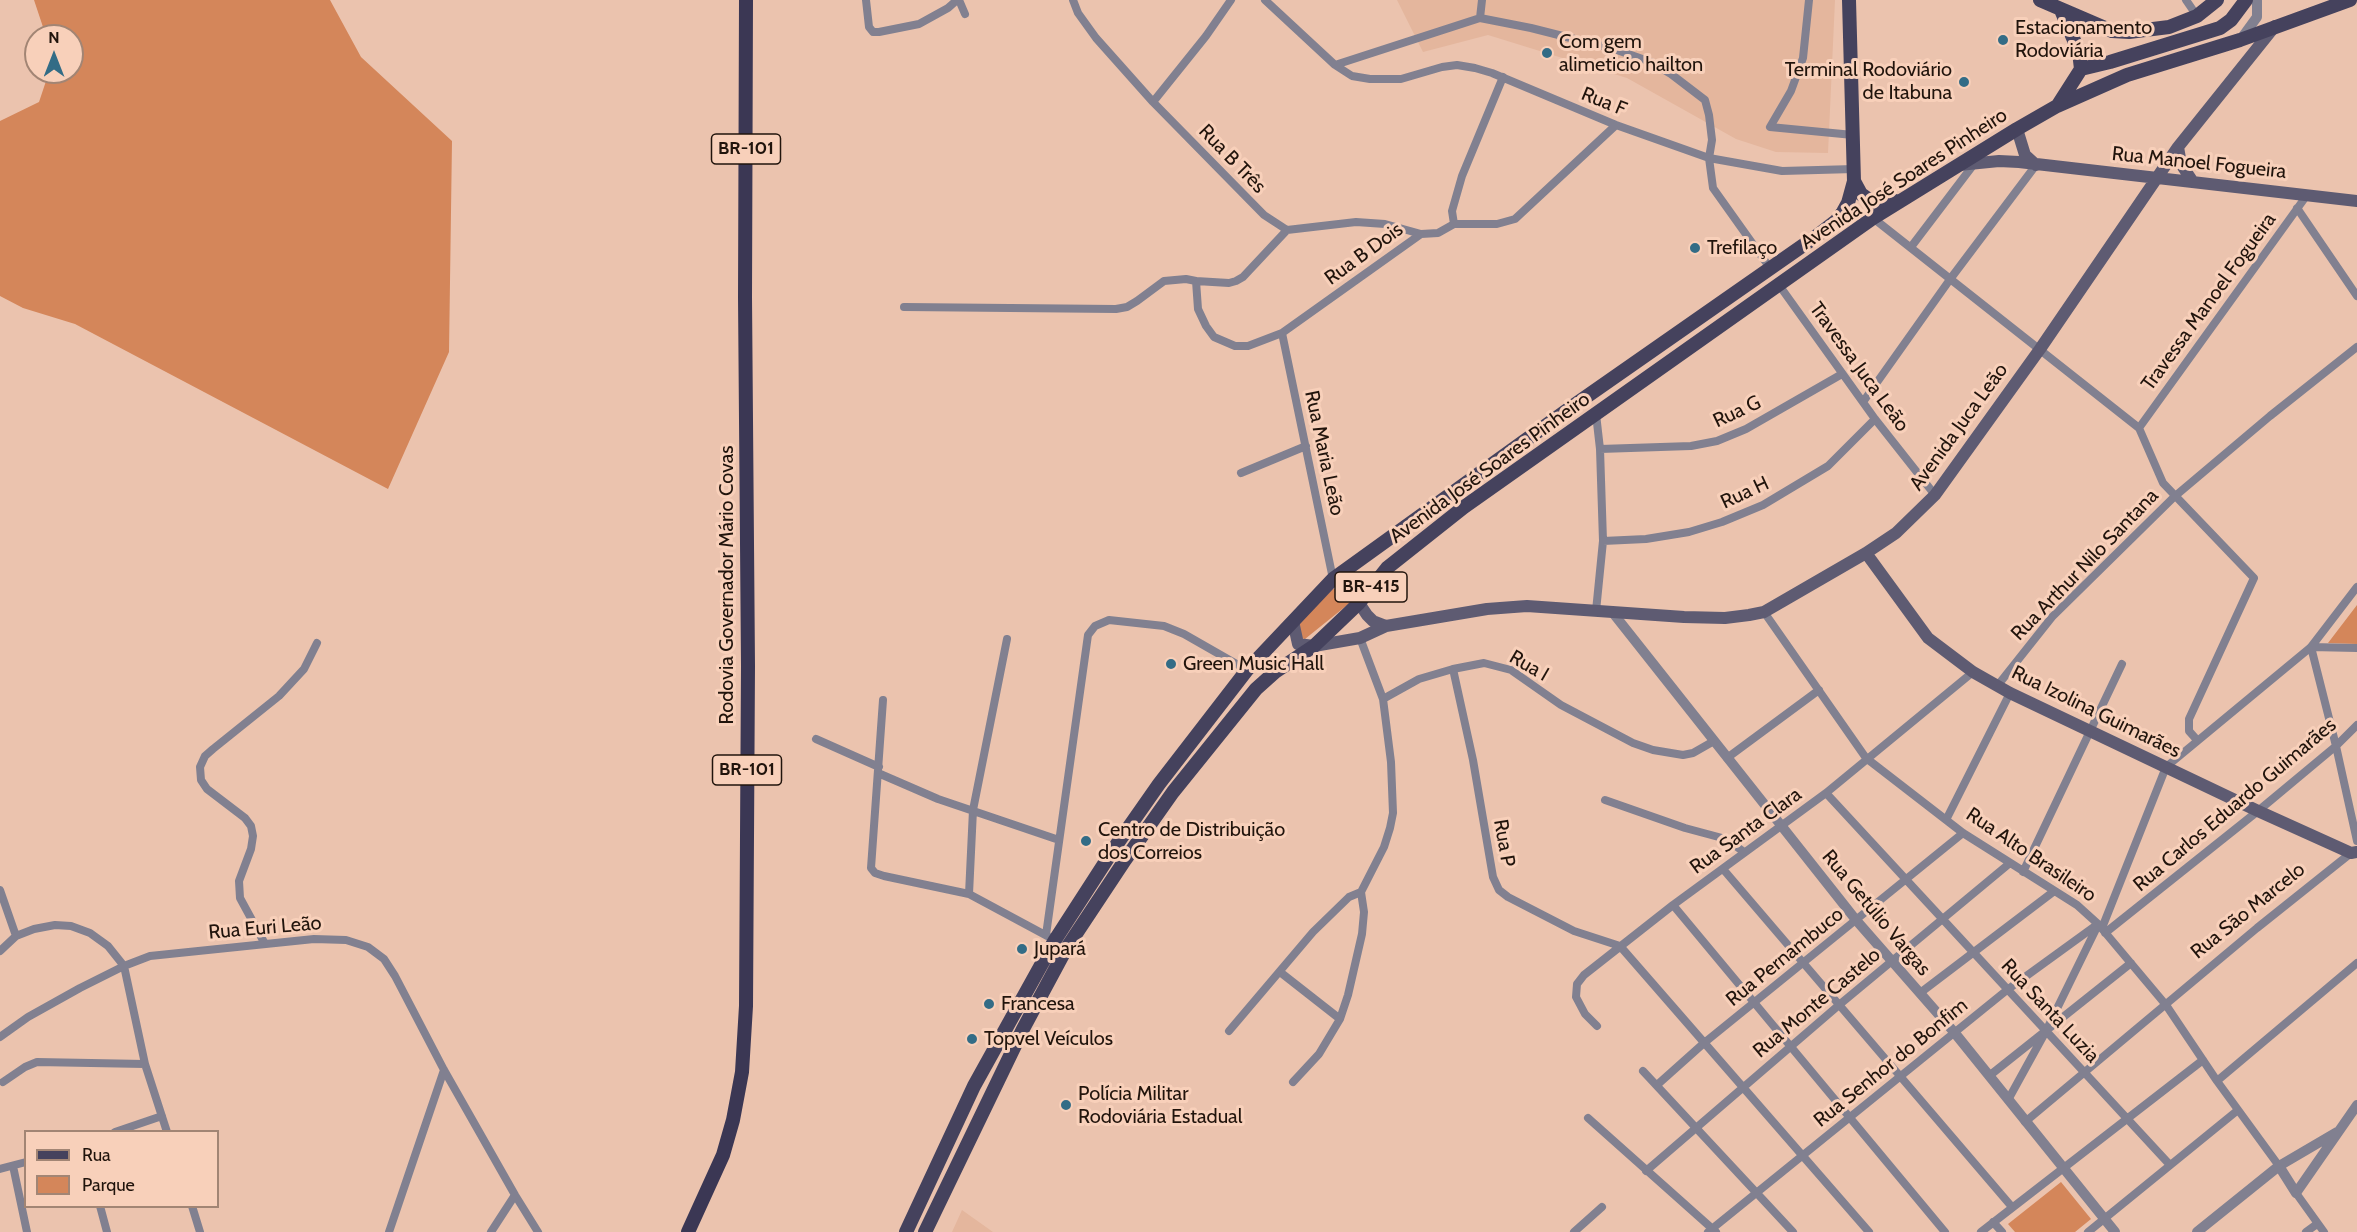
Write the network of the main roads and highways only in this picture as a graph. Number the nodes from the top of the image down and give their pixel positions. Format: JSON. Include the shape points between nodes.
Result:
{"nodes":[{"id":1,"x":746,"y":0,"type":"edge"},
{"id":2,"x":1849,"y":0,"type":"edge"},
{"id":3,"x":2040,"y":0,"type":"edge"},
{"id":4,"x":2217,"y":0,"type":"edge"},
{"id":5,"x":2246,"y":0,"type":"edge"},
{"id":6,"x":2350,"y":0,"type":"edge"},
{"id":7,"x":2061,"y":10,"type":"junction"},
{"id":8,"x":2275,"y":26,"type":"junction"},
{"id":9,"x":2081,"y":69,"type":"junction"},
{"id":10,"x":2057,"y":106,"type":"junction"},
{"id":11,"x":2017,"y":129,"type":"junction"},
{"id":12,"x":2178,"y":147,"type":"junction"},
{"id":13,"x":1959,"y":165,"type":"junction"},
{"id":14,"x":2036,"y":165,"type":"junction"},
{"id":15,"x":1854,"y":175,"type":"junction"},
{"id":16,"x":2156,"y":177,"type":"junction"},
{"id":17,"x":2193,"y":182,"type":"junction"},
{"id":18,"x":1899,"y":201,"type":"junction"},
{"id":19,"x":2357,"y":201,"type":"edge"},
{"id":20,"x":1866,"y":553,"type":"junction"},
{"id":21,"x":1333,"y":579,"type":"junction"},
{"id":22,"x":1359,"y":603,"type":"junction"},
{"id":23,"x":1293,"y":621,"type":"junction"},
{"id":24,"x":1386,"y":626,"type":"junction"},
{"id":25,"x":1314,"y":646,"type":"junction"},
{"id":26,"x":2354,"y":852,"type":"edge"},
{"id":27,"x":688,"y":1232,"type":"edge"},
{"id":28,"x":906,"y":1232,"type":"edge"},
{"id":29,"x":925,"y":1232,"type":"edge"}],
"edges":[{"from":1,"to":27,"type":"highway","name":"Rodovia Governador Mário Covas","number":"BR-101","via":[[745,1017],[742,1072],[733,1120],[723,1155]]},
{"from":2,"to":15,"type":"main road","number":"BR-415"},
{"from":3,"to":7,"type":"main road"},
{"from":4,"to":7,"type":"main road","via":[[2197,16],[2169,27],[2129,32],[2112,31]]},
{"from":5,"to":9,"type":"main road","via":[[2220,28]]},
{"from":6,"to":8,"type":"main road"},
{"from":7,"to":9,"type":"main road","via":[[2079,52]]},
{"from":8,"to":10,"type":"main road","number":"BR-415","via":[[2127,75]]},
{"from":8,"to":12,"type":"main road","name":"Avenida Juca Leão"},
{"from":9,"to":10,"type":"main road"},
{"from":10,"to":11,"type":"main road","name":"Avenida José Soares Pinheiro","number":"BR-415"},
{"from":11,"to":13,"type":"main road","name":"Avenida José Soares Pinheiro","number":"BR-415"},
{"from":11,"to":14,"type":"main road","via":[[2025,155]]},
{"from":12,"to":16,"type":"main road","name":"Avenida Juca Leão"},
{"from":12,"to":17,"type":"main road","via":[[2181,164]]},
{"from":13,"to":14,"type":"main road","name":"Rua Manoel Fogueira","via":[[1999,161]]},
{"from":13,"to":18,"type":"main road","name":"Avenida José Soares Pinheiro","number":"BR-415"},
{"from":14,"to":16,"type":"main road","name":"Rua Manoel Fogueira"},
{"from":15,"to":18,"type":"main road","via":[[1861,194],[1872,202]]},
{"from":15,"to":21,"type":"main road","name":"Avenida José Soares Pinheiro","number":"BR-415","via":[[1848,203],[1836,221]]},
{"from":16,"to":17,"type":"main road","name":"Rua Manoel Fogueira"},
{"from":16,"to":20,"type":"main road","name":"Avenida Juca Leão","via":[[1935,495],[1896,533]]},
{"from":17,"to":19,"type":"main road","name":"Rua Manoel Fogueira"},
{"from":18,"to":22,"type":"main road","name":"Avenida José Soares Pinheiro","number":"BR-415","via":[[1464,507],[1387,568]]},
{"from":20,"to":24,"type":"main road","name":"Avenida Juca Leão","via":[[1764,612],[1725,618],[1527,606]]},
{"from":20,"to":26,"type":"main road","name":"Rua Izolina Guimarães","via":[[1928,639],[1973,672],[2258,812]]},
{"from":21,"to":22,"type":"main road","via":[[1352,583]]},
{"from":21,"to":23,"type":"main road","name":"Avenida José Soares Pinheiro","number":"BR-415"},
{"from":22,"to":24,"type":"main road","via":[[1373,621]]},
{"from":22,"to":25,"type":"main road","name":"Avenida José Soares Pinheiro","number":"BR-415"},
{"from":23,"to":25,"type":"main road","via":[[1298,644]]},
{"from":23,"to":28,"type":"main road","name":"Avenida José Soares Pinheiro","number":"BR-415","via":[[1247,670],[1159,784],[1050,938],[974,1086]]},
{"from":24,"to":25,"type":"main road","name":"Avenida Juca Leão","via":[[1360,638]]},
{"from":25,"to":29,"type":"main road","name":"Avenida José Soares Pinheiro","number":"BR-415","via":[[1256,689],[1173,792],[1125,860],[1066,949]]}]}
